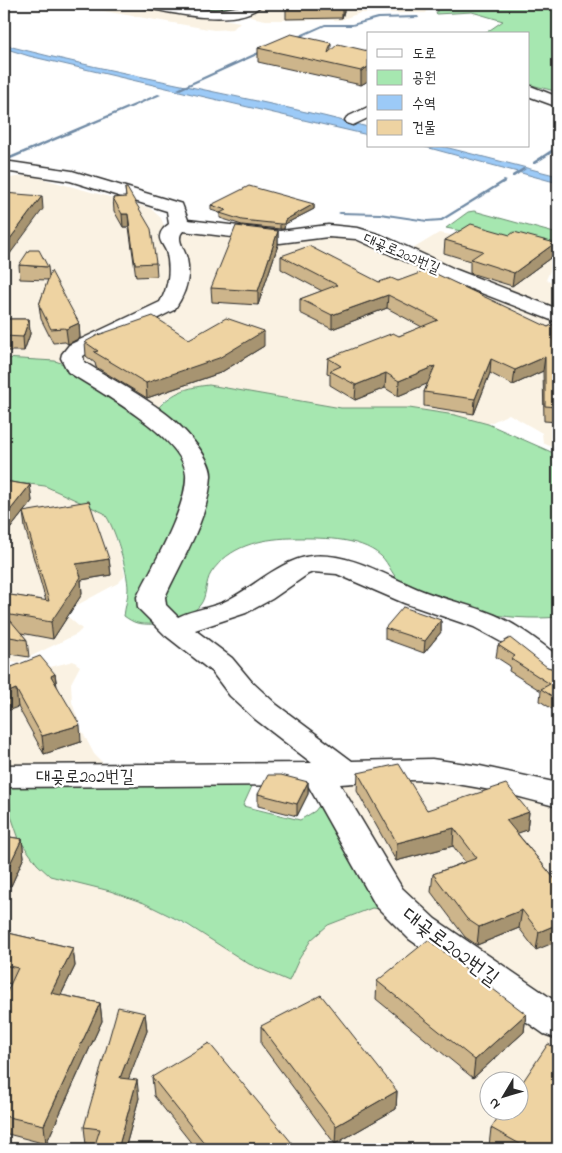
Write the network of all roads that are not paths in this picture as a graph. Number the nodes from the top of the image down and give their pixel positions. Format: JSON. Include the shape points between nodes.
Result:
{"nodes":[{"id":1,"x":148,"y":4,"type":"edge"},
{"id":2,"x":255,"y":4,"type":"edge"},
{"id":3,"x":530,"y":91,"type":"edge"},
{"id":4,"x":558,"y":102,"type":"edge"},
{"id":5,"x":367,"y":113,"type":"edge"},
{"id":6,"x":353,"y":120,"type":"dead end"},
{"id":7,"x":4,"y":166,"type":"edge"},
{"id":8,"x":179,"y":225,"type":"junction"},
{"id":9,"x":558,"y":316,"type":"edge"},
{"id":10,"x":175,"y":629,"type":"junction"},
{"id":11,"x":558,"y":670,"type":"edge"},
{"id":12,"x":331,"y":773,"type":"junction"},
{"id":13,"x":4,"y":776,"type":"edge"},
{"id":14,"x":558,"y":794,"type":"edge"},
{"id":15,"x":558,"y":1023,"type":"edge"}],
"edges":[{"from":1,"to":2,"type":"street","via":[[224,14]]},
{"from":3,"to":4,"type":"street"},
{"from":5,"to":6,"type":"street"},
{"from":7,"to":8,"type":"street","via":[[72,176],[160,202],[176,208]]},
{"from":8,"to":9,"type":"street","name":"대곶로202번길","via":[[280,237],[328,232],[358,234]]},
{"from":8,"to":10,"type":"street","via":[[170,232],[169,239],[178,256],[178,274],[167,306],[73,351],[71,361],[157,418],[196,461],[199,475],[192,511],[151,598],[152,608]]},
{"from":10,"to":11,"type":"street","via":[[236,607],[298,568],[328,564],[484,621],[515,638]]},
{"from":10,"to":12,"type":"street","via":[[222,665],[241,688]]},
{"from":12,"to":13,"type":"street","name":"대곶로202번길"},
{"from":12,"to":14,"type":"street","name":"대곶로202번길","via":[[377,769],[432,770]]},
{"from":12,"to":15,"type":"street","name":"대곶로202번길","via":[[349,826],[389,897],[422,929]]}]}
